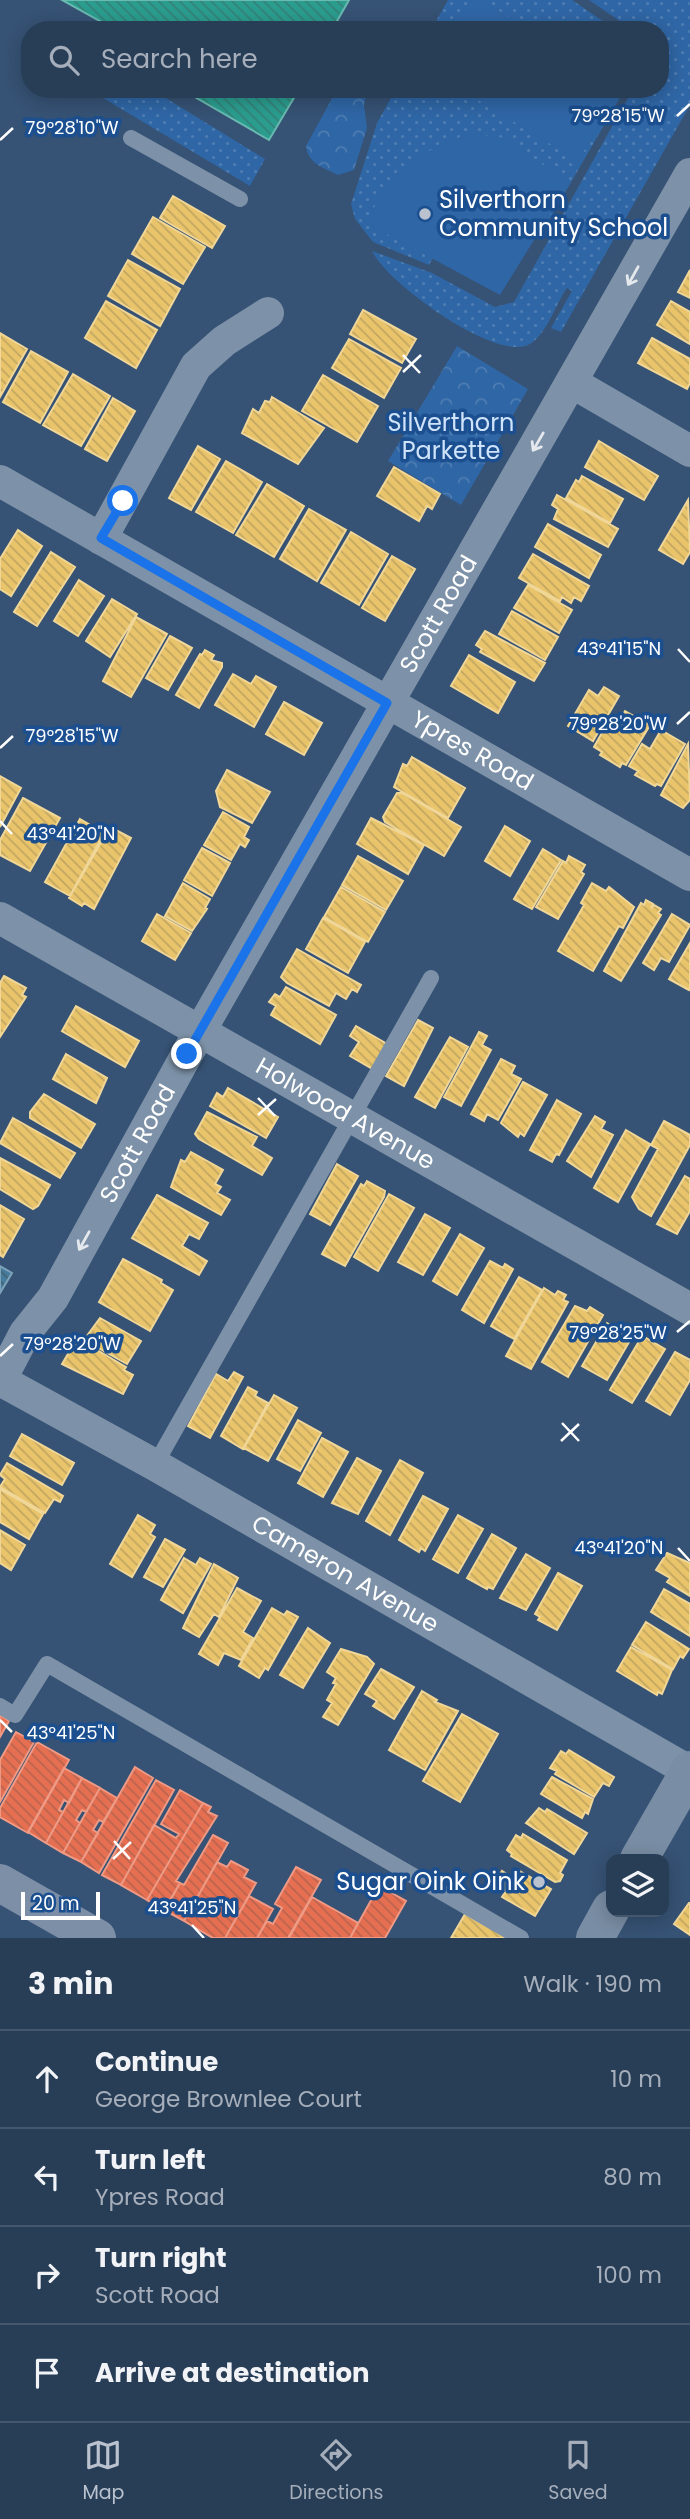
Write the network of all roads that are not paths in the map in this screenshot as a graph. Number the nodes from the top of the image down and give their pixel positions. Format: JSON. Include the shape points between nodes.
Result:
{"nodes":[{"id":1,"x":131,"y":138,"type":"dead end"},
{"id":2,"x":690,"y":174,"type":"edge"},
{"id":3,"x":240,"y":199,"type":"dead end"},
{"id":4,"x":268,"y":313,"type":"dead end"},
{"id":5,"x":573,"y":383,"type":"junction"},
{"id":6,"x":690,"y":451,"type":"edge"},
{"id":7,"x":0,"y":481,"type":"edge"},
{"id":8,"x":101,"y":538,"type":"junction"},
{"id":9,"x":387,"y":703,"type":"junction"},
{"id":10,"x":690,"y":875,"type":"edge"},
{"id":11,"x":0,"y":918,"type":"edge"},
{"id":12,"x":431,"y":978,"type":"dead end"},
{"id":13,"x":201,"y":1032,"type":"junction"},
{"id":14,"x":351,"y":1118,"type":"junction"},
{"id":15,"x":690,"y":1309,"type":"edge"},
{"id":16,"x":0,"y":1380,"type":"edge"},
{"id":17,"x":155,"y":1465,"type":"junction"},
{"id":18,"x":0,"y":1706,"type":"edge"},
{"id":19,"x":690,"y":1771,"type":"edge"},
{"id":20,"x":642,"y":1854,"type":"edge"},
{"id":21,"x":0,"y":1883,"type":"edge"},
{"id":22,"x":607,"y":1917,"type":"edge"},
{"id":23,"x":97,"y":1938,"type":"edge"},
{"id":24,"x":521,"y":1938,"type":"edge"},
{"id":25,"x":595,"y":1938,"type":"edge"}],
"edges":[{"from":1,"to":3,"type":"lane"},
{"from":2,"to":5,"type":"street","name":"Scott Road","one_way":true},
{"from":4,"to":8,"type":"street","via":[[224,341],[196,366]]},
{"from":5,"to":6,"type":"street"},
{"from":5,"to":9,"type":"street","name":"Scott Road","one_way":true},
{"from":7,"to":8,"type":"street","name":"Ypres Road"},
{"from":8,"to":9,"type":"street","name":"Ypres Road"},
{"from":9,"to":10,"type":"street","name":"Ypres Road"},
{"from":9,"to":13,"type":"street","name":"Scott Road"},
{"from":11,"to":13,"type":"street","name":"Holwood Avenue"},
{"from":12,"to":14,"type":"lane"},
{"from":13,"to":14,"type":"street","name":"Holwood Avenue"},
{"from":13,"to":16,"type":"street","name":"Scott Road","one_way":true,"via":[[53,1298],[25,1333]]},
{"from":14,"to":15,"type":"street","name":"Holwood Avenue"},
{"from":14,"to":17,"type":"lane"},
{"from":16,"to":17,"type":"street","name":"Cameron Avenue"},
{"from":17,"to":19,"type":"street","name":"Cameron Avenue"},
{"from":18,"to":24,"type":"lane","via":[[15,1715],[47,1664]]},
{"from":19,"to":20,"type":"main road"},
{"from":21,"to":23,"type":"main road"},
{"from":22,"to":25,"type":"main road"}]}
